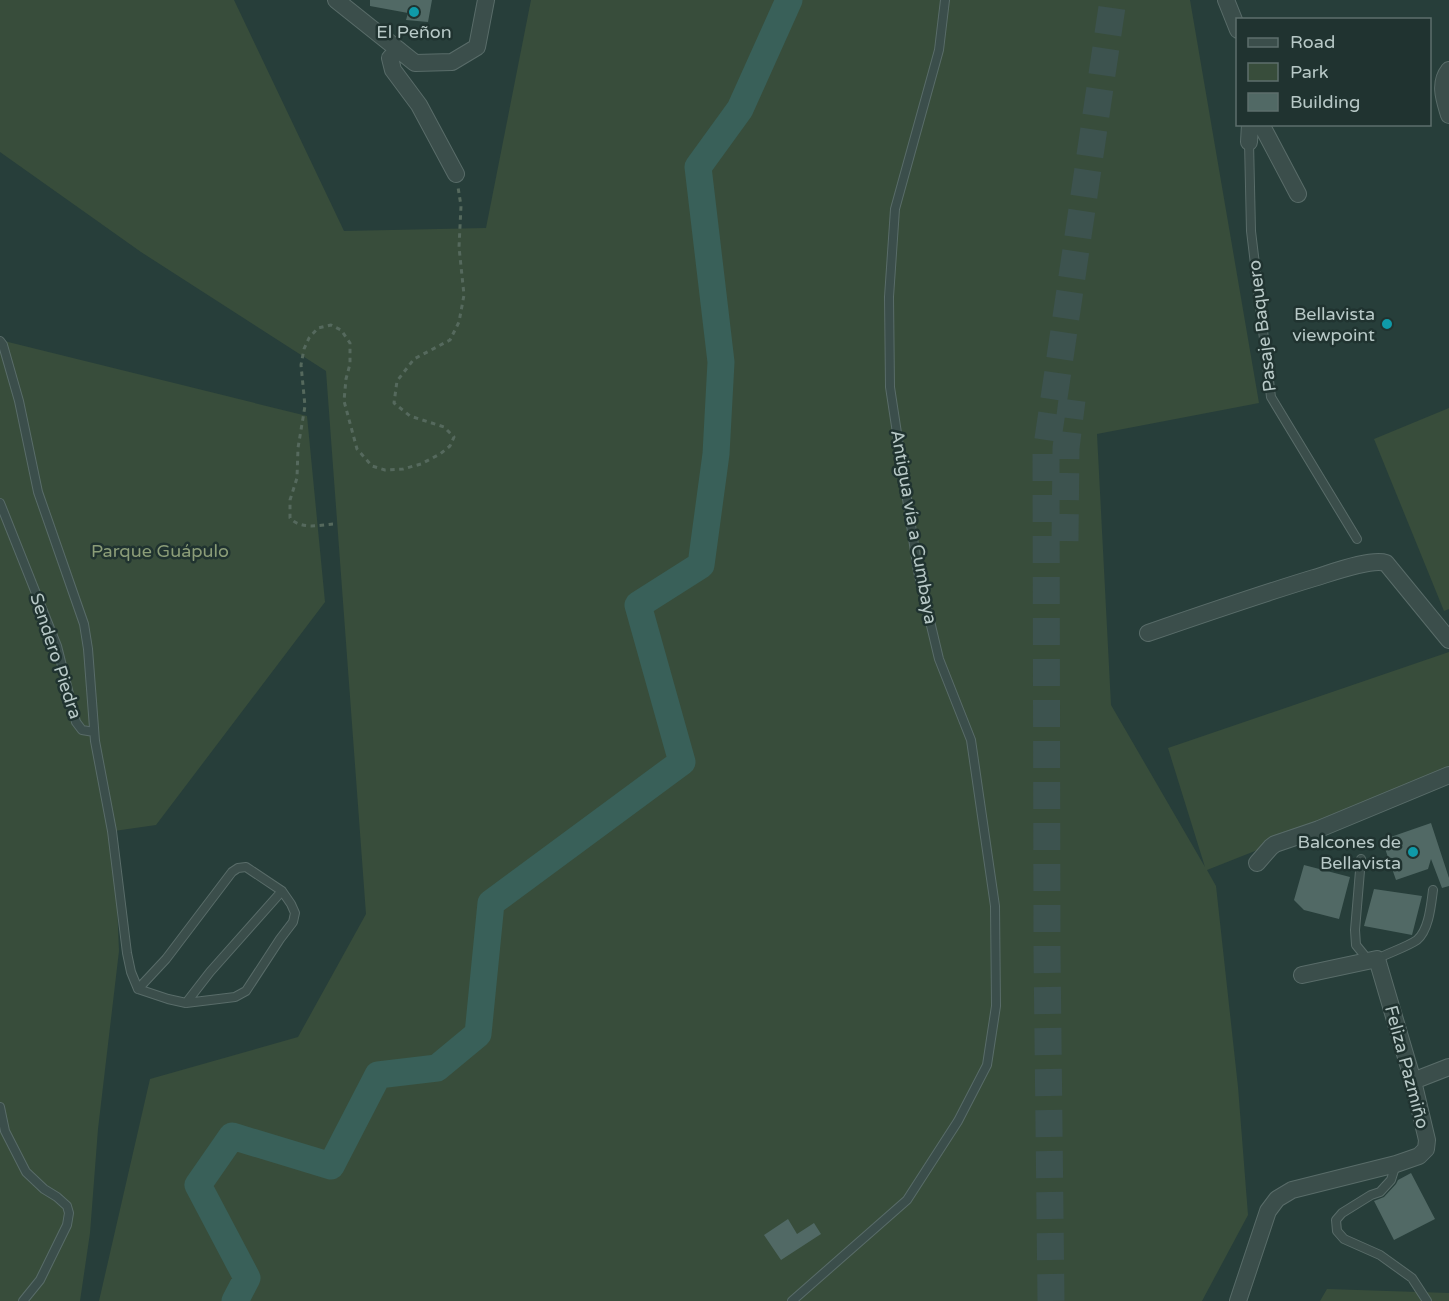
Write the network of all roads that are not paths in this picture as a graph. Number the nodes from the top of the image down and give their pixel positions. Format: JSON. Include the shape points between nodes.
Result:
{"nodes":[{"id":1,"x":336,"y":0,"type":"edge"},
{"id":2,"x":486,"y":0,"type":"edge"},
{"id":3,"x":945,"y":0,"type":"edge"},
{"id":4,"x":1227,"y":0,"type":"edge"},
{"id":5,"x":1236,"y":25,"type":"edge"},
{"id":6,"x":399,"y":50,"type":"junction"},
{"id":7,"x":1449,"y":70,"type":"edge"},
{"id":8,"x":1449,"y":116,"type":"edge"},
{"id":9,"x":1250,"y":126,"type":"edge"},
{"id":10,"x":1262,"y":126,"type":"edge"},
{"id":11,"x":1250,"y":142,"type":"joint"},
{"id":12,"x":456,"y":174,"type":"road end"},
{"id":13,"x":1298,"y":194,"type":"dead end"},
{"id":14,"x":0,"y":341,"type":"edge"},
{"id":15,"x":0,"y":503,"type":"edge"},
{"id":16,"x":1357,"y":539,"type":"dead end"},
{"id":17,"x":1148,"y":633,"type":"dead end"},
{"id":18,"x":1449,"y":640,"type":"edge"},
{"id":19,"x":94,"y":732,"type":"junction"},
{"id":20,"x":1449,"y":775,"type":"edge"},
{"id":21,"x":1361,"y":860,"type":"dead end"},
{"id":22,"x":1257,"y":863,"type":"dead end"},
{"id":23,"x":1433,"y":890,"type":"dead end"},
{"id":24,"x":282,"y":891,"type":"junction"},
{"id":25,"x":1373,"y":960,"type":"junction"},
{"id":26,"x":1302,"y":975,"type":"dead end"},
{"id":27,"x":138,"y":989,"type":"junction"},
{"id":28,"x":186,"y":1003,"type":"junction"},
{"id":29,"x":1449,"y":1068,"type":"edge"},
{"id":30,"x":1413,"y":1082,"type":"junction"},
{"id":31,"x":0,"y":1107,"type":"edge"},
{"id":32,"x":1396,"y":1164,"type":"junction"},
{"id":33,"x":23,"y":1301,"type":"edge"},
{"id":34,"x":792,"y":1301,"type":"edge"},
{"id":35,"x":1238,"y":1301,"type":"edge"},
{"id":36,"x":1427,"y":1301,"type":"edge"}],
"edges":[{"from":1,"to":6,"type":"street"},
{"from":2,"to":6,"type":"street","via":[[477,47],[452,62],[415,63]]},
{"from":3,"to":34,"type":"lane","name":"Antigua vía a Cumbaya","via":[[939,50],[895,209],[889,297],[891,387],[918,572],[939,659],[971,740],[995,906],[996,1005],[987,1065],[958,1121],[907,1200]]},
{"from":4,"to":5,"type":"street"},
{"from":6,"to":12,"type":"street","via":[[390,58],[393,70],[419,105]]},
{"from":7,"to":8,"type":"street","via":[[1443,86]]},
{"from":9,"to":11,"type":"street","name":"Pasaje Baquero"},
{"from":10,"to":13,"type":"street"},
{"from":11,"to":16,"type":"lane","name":"Pasaje Baquero","via":[[1251,231],[1271,398]]},
{"from":14,"to":19,"type":"lane","via":[[19,401],[38,492],[84,624]]},
{"from":15,"to":19,"type":"lane","name":"Sendero Piedra","via":[[57,646],[76,722],[82,730]]},
{"from":17,"to":18,"type":"street","via":[[1351,567],[1382,562]]},
{"from":19,"to":27,"type":"lane","via":[[112,831],[127,953]]},
{"from":20,"to":22,"type":"street","via":[[1275,844]]},
{"from":21,"to":25,"type":"lane","via":[[1356,945]]},
{"from":23,"to":25,"type":"lane","via":[[1426,926],[1418,939]]},
{"from":24,"to":27,"type":"lane","via":[[246,867],[238,868]]},
{"from":24,"to":28,"type":"lane"},
{"from":24,"to":28,"type":"lane","via":[[295,913],[293,922],[246,991],[235,997]]},
{"from":25,"to":26,"type":"street"},
{"from":25,"to":30,"type":"street","name":"Feliza Pazmiño"},
{"from":27,"to":28,"type":"lane"},
{"from":29,"to":30,"type":"street"},
{"from":30,"to":32,"type":"street","name":"Feliza Pazmiño","via":[[1426,1149],[1419,1156]]},
{"from":31,"to":33,"type":"lane","via":[[5,1131],[26,1172],[67,1206],[69,1213],[40,1280]]},
{"from":32,"to":35,"type":"street","name":"Feliza Pazmiño","via":[[1292,1190],[1277,1199],[1268,1212]]},
{"from":32,"to":36,"type":"lane","via":[[1391,1180],[1380,1192],[1342,1213],[1336,1220],[1337,1231],[1344,1239],[1380,1255],[1412,1278]]}]}
